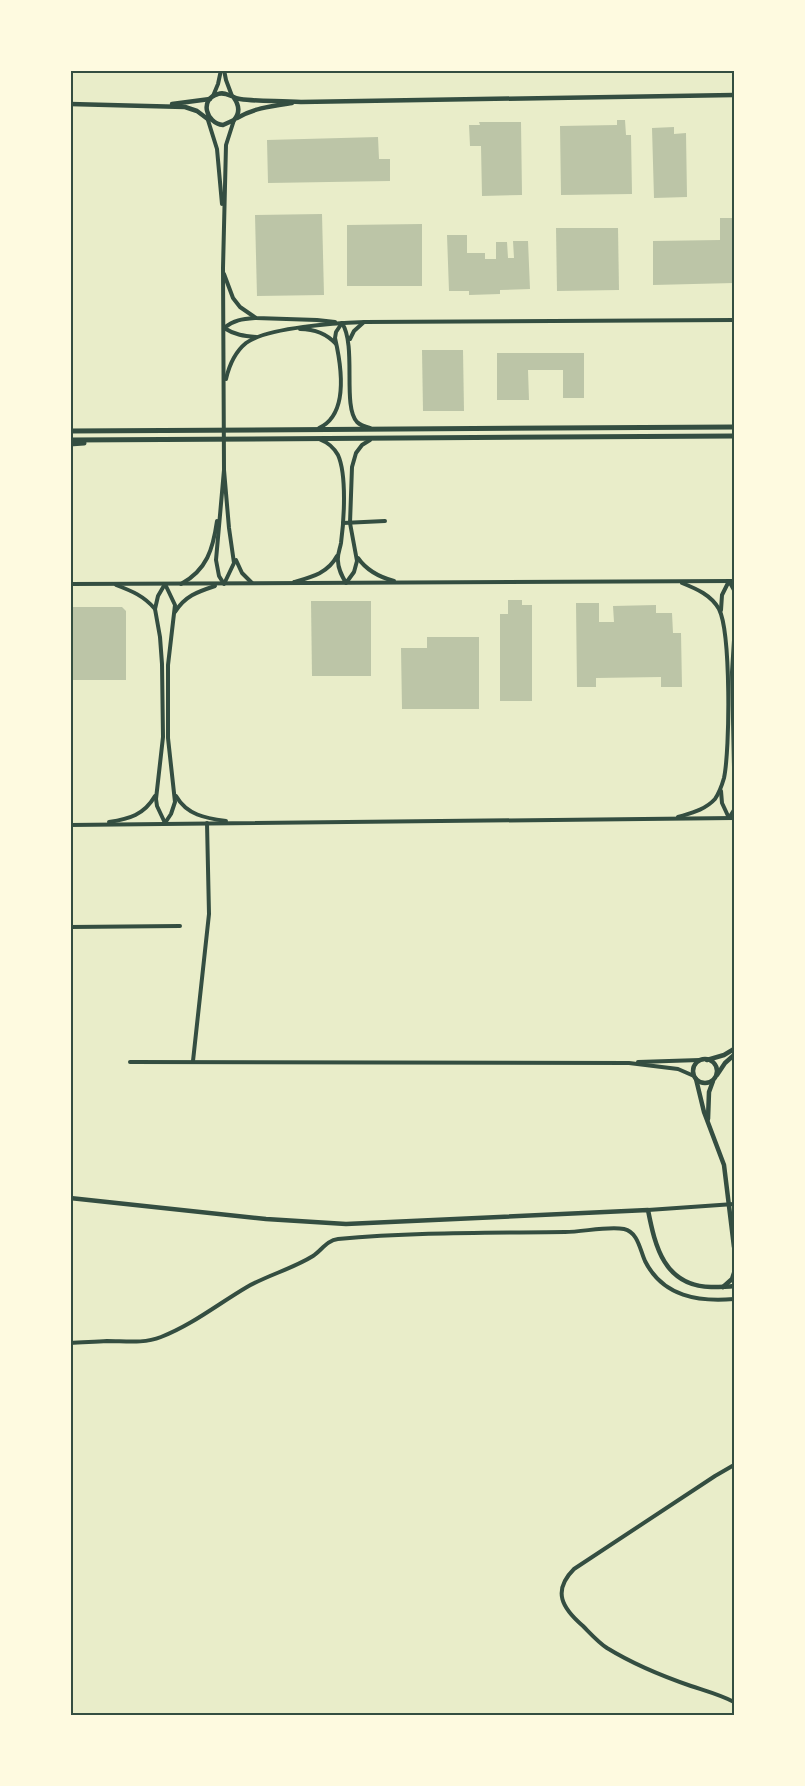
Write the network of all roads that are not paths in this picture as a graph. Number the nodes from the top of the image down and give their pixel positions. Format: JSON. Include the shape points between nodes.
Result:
{"nodes":[{"id":1,"x":223,"y":70,"type":"edge"},
{"id":2,"x":735,"y":95,"type":"edge"},
{"id":3,"x":211,"y":97,"type":"junction"},
{"id":4,"x":233,"y":97,"type":"junction"},
{"id":5,"x":301,"y":102,"type":"junction"},
{"id":6,"x":70,"y":104,"type":"edge"},
{"id":7,"x":160,"y":105,"type":"junction"},
{"id":8,"x":204,"y":114,"type":"junction"},
{"id":9,"x":210,"y":120,"type":"junction"},
{"id":10,"x":235,"y":120,"type":"junction"},
{"id":11,"x":211,"y":130,"type":"junction"},
{"id":12,"x":224,"y":217,"type":"junction"},
{"id":13,"x":223,"y":268,"type":"junction"},
{"id":14,"x":256,"y":318,"type":"junction"},
{"id":15,"x":735,"y":320,"type":"edge"},
{"id":16,"x":365,"y":322,"type":"junction"},
{"id":17,"x":342,"y":323,"type":"junction"},
{"id":18,"x":224,"y":328,"type":"junction"},
{"id":19,"x":290,"y":329,"type":"junction"},
{"id":20,"x":259,"y":337,"type":"junction"},
{"id":21,"x":349,"y":342,"type":"junction"},
{"id":22,"x":337,"y":344,"type":"junction"},
{"id":23,"x":224,"y":385,"type":"junction"},
{"id":24,"x":735,"y":427,"type":"edge"},
{"id":25,"x":70,"y":430,"type":"edge"},
{"id":26,"x":316,"y":430,"type":"junction"},
{"id":27,"x":375,"y":430,"type":"junction"},
{"id":28,"x":735,"y":436,"type":"edge"},
{"id":29,"x":318,"y":438,"type":"junction"},
{"id":30,"x":373,"y":438,"type":"junction"},
{"id":31,"x":70,"y":442,"type":"edge"},
{"id":32,"x":224,"y":470,"type":"junction"},
{"id":33,"x":220,"y":502,"type":"junction"},
{"id":34,"x":385,"y":521,"type":"dead end"},
{"id":35,"x":343,"y":523,"type":"junction"},
{"id":36,"x":350,"y":523,"type":"junction"},
{"id":37,"x":339,"y":552,"type":"junction"},
{"id":38,"x":355,"y":552,"type":"junction"},
{"id":39,"x":234,"y":556,"type":"junction"},
{"id":40,"x":729,"y":581,"type":"junction"},
{"id":41,"x":735,"y":581,"type":"edge"},
{"id":42,"x":400,"y":582,"type":"junction"},
{"id":43,"x":679,"y":582,"type":"junction"},
{"id":44,"x":288,"y":583,"type":"junction"},
{"id":45,"x":346,"y":583,"type":"junction"},
{"id":46,"x":70,"y":584,"type":"edge"},
{"id":47,"x":113,"y":584,"type":"junction"},
{"id":48,"x":165,"y":584,"type":"junction"},
{"id":49,"x":180,"y":584,"type":"junction"},
{"id":50,"x":222,"y":584,"type":"junction"},
{"id":51,"x":252,"y":584,"type":"junction"},
{"id":52,"x":735,"y":590,"type":"edge"},
{"id":53,"x":155,"y":609,"type":"junction"},
{"id":54,"x":174,"y":613,"type":"junction"},
{"id":55,"x":721,"y":613,"type":"junction"},
{"id":56,"x":735,"y":640,"type":"edge"},
{"id":57,"x":735,"y":767,"type":"edge"},
{"id":58,"x":720,"y":789,"type":"junction"},
{"id":59,"x":158,"y":790,"type":"junction"},
{"id":60,"x":175,"y":794,"type":"junction"},
{"id":61,"x":735,"y":810,"type":"edge"},
{"id":62,"x":673,"y":818,"type":"junction"},
{"id":63,"x":729,"y":818,"type":"junction"},
{"id":64,"x":735,"y":818,"type":"edge"},
{"id":65,"x":165,"y":823,"type":"junction"},
{"id":66,"x":207,"y":823,"type":"junction"},
{"id":67,"x":241,"y":823,"type":"junction"},
{"id":68,"x":95,"y":824,"type":"junction"},
{"id":69,"x":70,"y":825,"type":"edge"},
{"id":70,"x":180,"y":926,"type":"dead end"},
{"id":71,"x":70,"y":927,"type":"edge"},
{"id":72,"x":735,"y":1049,"type":"edge"},
{"id":73,"x":735,"y":1055,"type":"edge"},
{"id":74,"x":700,"y":1060,"type":"junction"},
{"id":75,"x":707,"y":1060,"type":"junction"},
{"id":76,"x":193,"y":1061,"type":"junction"},
{"id":77,"x":130,"y":1062,"type":"dead end"},
{"id":78,"x":629,"y":1063,"type":"junction"},
{"id":79,"x":695,"y":1078,"type":"junction"},
{"id":80,"x":714,"y":1079,"type":"junction"},
{"id":81,"x":708,"y":1122,"type":"junction"},
{"id":82,"x":70,"y":1198,"type":"edge"},
{"id":83,"x":735,"y":1204,"type":"edge"},
{"id":84,"x":648,"y":1210,"type":"junction"},
{"id":85,"x":735,"y":1247,"type":"edge"},
{"id":86,"x":734,"y":1277,"type":"edge"},
{"id":87,"x":735,"y":1286,"type":"edge"},
{"id":88,"x":723,"y":1287,"type":"junction"},
{"id":89,"x":735,"y":1299,"type":"edge"},
{"id":90,"x":70,"y":1343,"type":"edge"},
{"id":91,"x":735,"y":1465,"type":"edge"},
{"id":92,"x":735,"y":1702,"type":"edge"}],
"edges":[{"from":1,"to":3,"type":"street"},
{"from":1,"to":4,"type":"street"},
{"from":2,"to":5,"type":"street"},
{"from":3,"to":4,"type":"street","via":[[222,93]]},
{"from":3,"to":7,"type":"street"},
{"from":3,"to":8,"type":"street"},
{"from":4,"to":5,"type":"street"},
{"from":4,"to":10,"type":"street","via":[[238,110]]},
{"from":5,"to":10,"type":"street","via":[[261,108]]},
{"from":6,"to":7,"type":"street"},
{"from":7,"to":8,"type":"street","via":[[185,107]]},
{"from":8,"to":9,"type":"street"},
{"from":8,"to":11,"type":"street"},
{"from":9,"to":10,"type":"street","via":[[223,125]]},
{"from":9,"to":11,"type":"street"},
{"from":10,"to":12,"type":"street","via":[[226,145]]},
{"from":11,"to":12,"type":"street"},
{"from":12,"to":13,"type":"street"},
{"from":13,"to":14,"type":"street","via":[[233,298]]},
{"from":13,"to":18,"type":"street"},
{"from":14,"to":17,"type":"street"},
{"from":14,"to":18,"type":"street","via":[[232,322]]},
{"from":15,"to":16,"type":"street"},
{"from":16,"to":17,"type":"street"},
{"from":16,"to":21,"type":"street"},
{"from":17,"to":19,"type":"street"},
{"from":17,"to":21,"type":"street"},
{"from":17,"to":22,"type":"street","via":[[336,332]]},
{"from":18,"to":20,"type":"street","via":[[242,336]]},
{"from":18,"to":23,"type":"street"},
{"from":19,"to":20,"type":"street"},
{"from":19,"to":22,"type":"street","via":[[320,332]]},
{"from":20,"to":23,"type":"street","via":[[235,355]]},
{"from":21,"to":27,"type":"street","via":[[353,415],[363,426]]},
{"from":22,"to":26,"type":"street","via":[[342,376],[340,399],[330,421]]},
{"from":23,"to":32,"type":"street"},
{"from":24,"to":27,"type":"main road"},
{"from":25,"to":26,"type":"main road"},
{"from":26,"to":27,"type":"main road"},
{"from":28,"to":30,"type":"main road"},
{"from":29,"to":30,"type":"main road"},
{"from":29,"to":31,"type":"main road"},
{"from":29,"to":35,"type":"street","via":[[332,446],[340,461]]},
{"from":30,"to":36,"type":"street","via":[[362,445],[354,458]]},
{"from":32,"to":33,"type":"street"},
{"from":32,"to":39,"type":"street"},
{"from":33,"to":49,"type":"street","via":[[213,543],[204,565]]},
{"from":33,"to":50,"type":"street","via":[[216,560]]},
{"from":34,"to":36,"type":"street"},
{"from":35,"to":36,"type":"street"},
{"from":35,"to":37,"type":"street"},
{"from":36,"to":38,"type":"street"},
{"from":37,"to":44,"type":"street","via":[[330,566],[316,576]]},
{"from":37,"to":45,"type":"street","via":[[338,564]]},
{"from":38,"to":42,"type":"street","via":[[372,572]]},
{"from":38,"to":45,"type":"street","via":[[356,567]]},
{"from":39,"to":50,"type":"street"},
{"from":39,"to":51,"type":"street"},
{"from":40,"to":41,"type":"street"},
{"from":40,"to":43,"type":"street"},
{"from":40,"to":52,"type":"street"},
{"from":40,"to":55,"type":"street","via":[[722,595]]},
{"from":42,"to":43,"type":"street"},
{"from":42,"to":45,"type":"street"},
{"from":43,"to":55,"type":"street","via":[[706,594]]},
{"from":44,"to":45,"type":"street"},
{"from":44,"to":51,"type":"street"},
{"from":46,"to":47,"type":"street"},
{"from":47,"to":48,"type":"street"},
{"from":47,"to":53,"type":"street","via":[[138,593]]},
{"from":48,"to":49,"type":"street"},
{"from":48,"to":53,"type":"street"},
{"from":48,"to":54,"type":"street","via":[[173,598]]},
{"from":49,"to":50,"type":"street"},
{"from":50,"to":51,"type":"street"},
{"from":50,"to":54,"type":"street","via":[[195,593]]},
{"from":53,"to":59,"type":"street","via":[[162,675],[163,738]]},
{"from":54,"to":60,"type":"street","via":[[169,641],[168,748]]},
{"from":55,"to":58,"type":"street","via":[[727,712],[726,766]]},
{"from":56,"to":57,"type":"street"},
{"from":58,"to":62,"type":"street","via":[[710,804]]},
{"from":58,"to":63,"type":"street"},
{"from":59,"to":65,"type":"street","via":[[157,806]]},
{"from":59,"to":68,"type":"street","via":[[152,802],[131,818]]},
{"from":60,"to":65,"type":"street","via":[[174,808]]},
{"from":60,"to":67,"type":"street","via":[[184,807],[201,817]]},
{"from":61,"to":63,"type":"street"},
{"from":62,"to":63,"type":"street"},
{"from":62,"to":67,"type":"street"},
{"from":63,"to":64,"type":"street"},
{"from":65,"to":66,"type":"street"},
{"from":65,"to":68,"type":"street"},
{"from":66,"to":67,"type":"street"},
{"from":66,"to":76,"type":"street","via":[[209,914]]},
{"from":68,"to":69,"type":"street"},
{"from":70,"to":71,"type":"street"},
{"from":72,"to":75,"type":"street"},
{"from":73,"to":80,"type":"street"},
{"from":74,"to":75,"type":"street"},
{"from":74,"to":78,"type":"street"},
{"from":74,"to":79,"type":"street","via":[[694,1067]]},
{"from":75,"to":80,"type":"street","via":[[716,1066]]},
{"from":76,"to":77,"type":"street"},
{"from":76,"to":78,"type":"street"},
{"from":78,"to":79,"type":"street","via":[[678,1069]]},
{"from":79,"to":80,"type":"street","via":[[704,1083]]},
{"from":79,"to":81,"type":"street"},
{"from":80,"to":81,"type":"street","via":[[709,1092]]},
{"from":81,"to":85,"type":"street","via":[[722,1158]]},
{"from":82,"to":84,"type":"street","via":[[346,1224]]},
{"from":83,"to":84,"type":"street"},
{"from":84,"to":88,"type":"street","via":[[657,1250],[670,1270],[698,1285]]},
{"from":86,"to":88,"type":"street"},
{"from":87,"to":88,"type":"street"},
{"from":89,"to":90,"type":"street","via":[[715,1301],[677,1294],[651,1272],[636,1239],[627,1230],[334,1239],[313,1256],[158,1338]]},
{"from":91,"to":92,"type":"street","via":[[574,1569],[562,1587],[563,1604],[569,1614],[605,1646],[632,1662]]}]}
